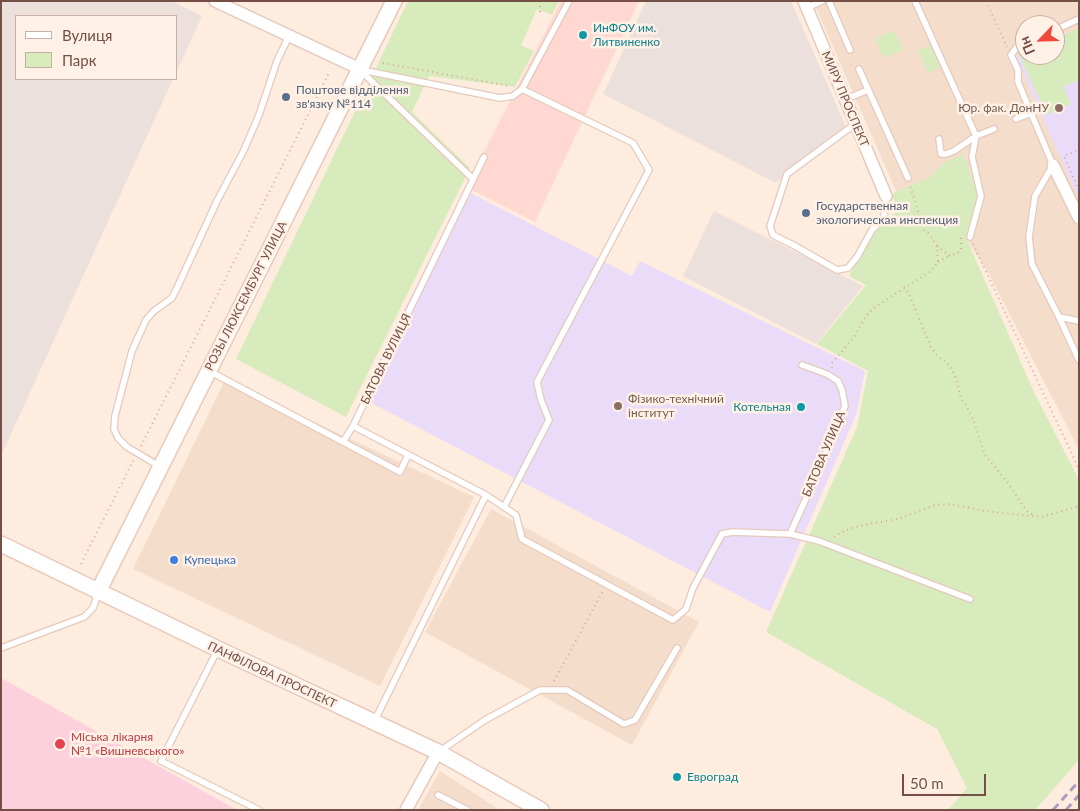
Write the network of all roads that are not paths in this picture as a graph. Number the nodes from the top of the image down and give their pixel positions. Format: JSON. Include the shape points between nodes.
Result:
{"nodes":[{"id":1,"x":215,"y":1,"type":"edge"},
{"id":2,"x":394,"y":1,"type":"edge"},
{"id":3,"x":569,"y":1,"type":"edge"},
{"id":4,"x":822,"y":1,"type":"edge"},
{"id":5,"x":829,"y":1,"type":"edge"},
{"id":6,"x":915,"y":1,"type":"edge"},
{"id":7,"x":806,"y":4,"type":"edge"},
{"id":8,"x":1079,"y":19,"type":"edge"},
{"id":9,"x":1065,"y":25,"type":"edge"},
{"id":10,"x":289,"y":36,"type":"junction"},
{"id":11,"x":850,"y":50,"type":"dead end"},
{"id":12,"x":1015,"y":50,"type":"edge"},
{"id":13,"x":1015,"y":64,"type":"edge"},
{"id":14,"x":1016,"y":65,"type":"edge"},
{"id":15,"x":360,"y":69,"type":"junction"},
{"id":16,"x":859,"y":69,"type":"dead end"},
{"id":17,"x":522,"y":89,"type":"junction"},
{"id":18,"x":868,"y":90,"type":"junction"},
{"id":19,"x":844,"y":100,"type":"junction"},
{"id":20,"x":1031,"y":113,"type":"junction"},
{"id":21,"x":1016,"y":119,"type":"dead end"},
{"id":22,"x":855,"y":124,"type":"junction"},
{"id":23,"x":994,"y":128,"type":"dead end"},
{"id":24,"x":976,"y":136,"type":"junction"},
{"id":25,"x":939,"y":139,"type":"dead end"},
{"id":26,"x":484,"y":157,"type":"dead end"},
{"id":27,"x":1053,"y":165,"type":"junction"},
{"id":28,"x":908,"y":178,"type":"road end"},
{"id":29,"x":473,"y":179,"type":"junction"},
{"id":30,"x":886,"y":196,"type":"joint"},
{"id":31,"x":1079,"y":218,"type":"edge"},
{"id":32,"x":970,"y":237,"type":"road end"},
{"id":33,"x":1059,"y":317,"type":"junction"},
{"id":34,"x":1079,"y":321,"type":"edge"},
{"id":35,"x":1079,"y":360,"type":"edge"},
{"id":36,"x":802,"y":365,"type":"dead end"},
{"id":37,"x":208,"y":371,"type":"junction"},
{"id":38,"x":353,"y":426,"type":"junction"},
{"id":39,"x":344,"y":442,"type":"junction"},
{"id":40,"x":408,"y":454,"type":"junction"},
{"id":41,"x":161,"y":467,"type":"junction"},
{"id":42,"x":486,"y":495,"type":"junction"},
{"id":43,"x":504,"y":507,"type":"junction"},
{"id":44,"x":790,"y":534,"type":"junction"},
{"id":45,"x":1,"y":544,"type":"edge"},
{"id":46,"x":98,"y":592,"type":"junction"},
{"id":47,"x":970,"y":599,"type":"dead end"},
{"id":48,"x":1,"y":648,"type":"edge"},
{"id":49,"x":676,"y":648,"type":"dead end"},
{"id":50,"x":218,"y":649,"type":"junction"},
{"id":51,"x":374,"y":722,"type":"junction"},
{"id":52,"x":438,"y":752,"type":"junction"},
{"id":53,"x":438,"y":795,"type":"dead end"},
{"id":54,"x":536,"y":808,"type":"edge"},
{"id":55,"x":259,"y":810,"type":"edge"},
{"id":56,"x":406,"y":810,"type":"edge"},
{"id":57,"x":466,"y":810,"type":"edge"}],
"edges":[{"from":1,"to":10,"type":"street"},
{"from":2,"to":15,"type":"street","name":"РОЗЫ ЛЮКСЕМБУРГ УЛИЦА"},
{"from":3,"to":17,"type":"lane"},
{"from":4,"to":7,"type":"lane"},
{"from":5,"to":11,"type":"lane"},
{"from":6,"to":24,"type":"lane"},
{"from":7,"to":19,"type":"street","name":"МИРУ ПРОСПЕКТ"},
{"from":8,"to":9,"type":"lane"},
{"from":10,"to":15,"type":"street"},
{"from":10,"to":41,"type":"lane","via":[[243,152],[177,288],[172,298],[146,320],[132,351],[114,429],[127,447]]},
{"from":12,"to":13,"type":"lane","via":[[1011,55]]},
{"from":14,"to":20,"type":"lane","via":[[1018,82]]},
{"from":15,"to":17,"type":"lane","via":[[500,98],[513,96]]},
{"from":15,"to":29,"type":"lane"},
{"from":15,"to":37,"type":"street","name":"РОЗЫ ЛЮКСЕМБУРГ УЛИЦА"},
{"from":16,"to":18,"type":"lane"},
{"from":17,"to":43,"type":"lane","via":[[633,143],[649,170],[537,382],[549,420]]},
{"from":18,"to":19,"type":"lane"},
{"from":18,"to":28,"type":"lane"},
{"from":19,"to":22,"type":"street","name":"МИРУ ПРОСПЕКТ"},
{"from":20,"to":21,"type":"lane"},
{"from":20,"to":27,"type":"lane"},
{"from":22,"to":30,"type":"street","name":"МИРУ ПРОСПЕКТ"},
{"from":22,"to":30,"type":"lane","via":[[787,174],[770,226],[773,236],[837,270],[848,268],[872,230],[884,218]]},
{"from":23,"to":24,"type":"lane"},
{"from":24,"to":25,"type":"lane","via":[[946,154],[941,154]]},
{"from":24,"to":32,"type":"lane","via":[[972,157],[981,196]]},
{"from":26,"to":29,"type":"lane","name":"БАТОВА ВУЛИЦЯ"},
{"from":27,"to":31,"type":"street"},
{"from":27,"to":33,"type":"lane","via":[[1035,196],[1029,237],[1032,264]]},
{"from":29,"to":38,"type":"lane","name":"БАТОВА ВУЛИЦЯ"},
{"from":33,"to":34,"type":"lane"},
{"from":33,"to":35,"type":"lane"},
{"from":36,"to":44,"type":"lane","name":"БАТОВА УЛИЦА","via":[[838,381],[845,406]]},
{"from":37,"to":39,"type":"lane"},
{"from":37,"to":41,"type":"street","name":"РОЗЫ ЛЮКСЕМБУРГ УЛИЦА"},
{"from":38,"to":39,"type":"lane","name":"БАТОВА ВУЛИЦЯ"},
{"from":38,"to":40,"type":"lane"},
{"from":39,"to":40,"type":"lane","via":[[400,472]]},
{"from":40,"to":42,"type":"lane"},
{"from":41,"to":46,"type":"street","name":"РОЗЫ ЛЮКСЕМБУРГ УЛИЦА"},
{"from":42,"to":43,"type":"lane"},
{"from":42,"to":51,"type":"lane"},
{"from":43,"to":44,"type":"lane","via":[[516,515],[522,539],[673,620],[686,609],[693,588],[722,534]]},
{"from":44,"to":47,"type":"lane","via":[[820,541]]},
{"from":45,"to":46,"type":"street","name":"ПАНФІЛОВА ПРОСПЕКТ"},
{"from":46,"to":48,"type":"lane","via":[[93,608],[84,617]]},
{"from":46,"to":50,"type":"street","name":"ПАНФІЛОВА ПРОСПЕКТ"},
{"from":49,"to":52,"type":"lane","via":[[635,720],[624,724],[567,690],[540,690],[485,720]]},
{"from":50,"to":51,"type":"street","name":"ПАНФІЛОВА ПРОСПЕКТ"},
{"from":50,"to":55,"type":"lane","via":[[161,762]]},
{"from":51,"to":52,"type":"street","name":"ПАНФІЛОВА ПРОСПЕКТ"},
{"from":52,"to":54,"type":"street","name":"ПАНФІЛОВА ПРОСПЕКТ"},
{"from":52,"to":56,"type":"street"},
{"from":53,"to":57,"type":"lane"}]}
